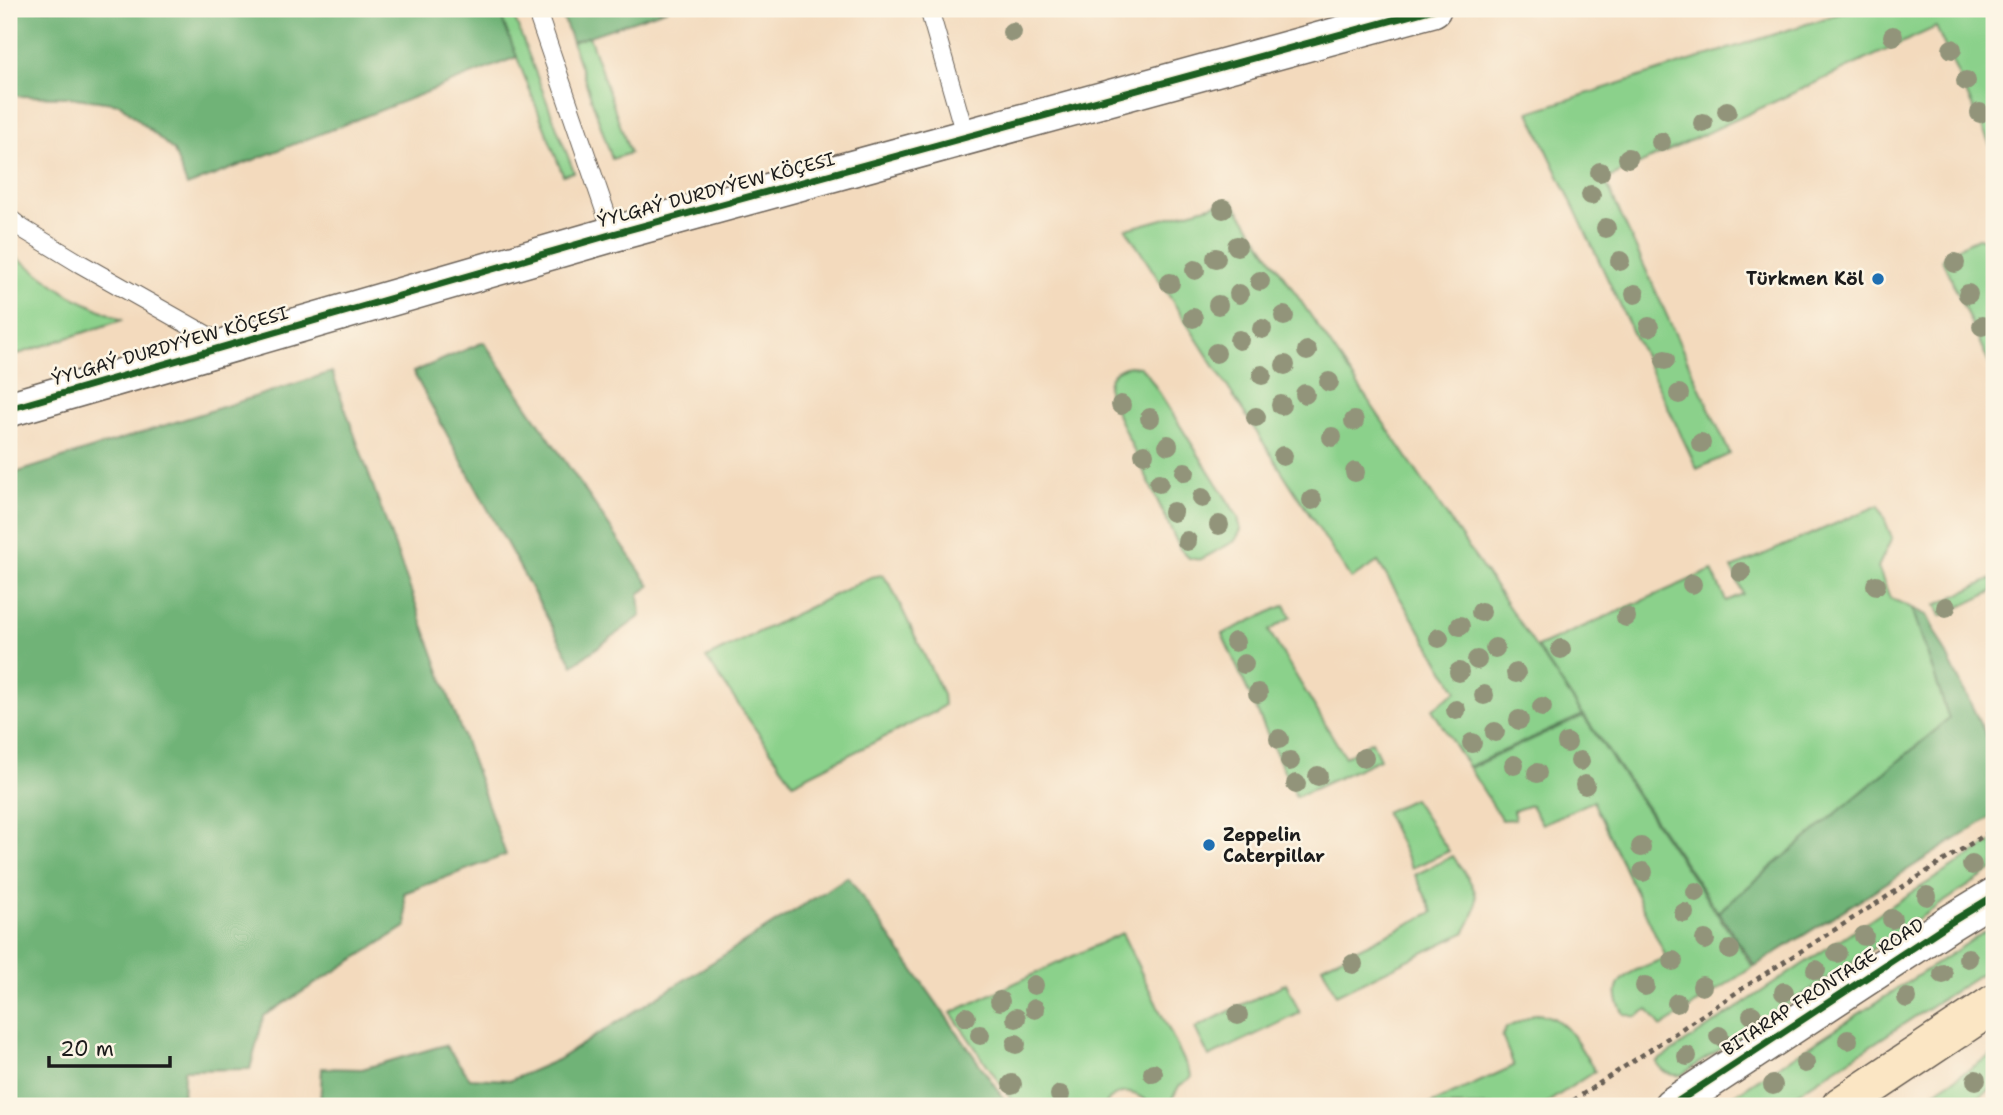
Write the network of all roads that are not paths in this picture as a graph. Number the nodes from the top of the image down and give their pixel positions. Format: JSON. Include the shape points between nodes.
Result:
{"nodes":[{"id":1,"x":536,"y":9,"type":"edge"},
{"id":2,"x":929,"y":9,"type":"edge"},
{"id":3,"x":1433,"y":9,"type":"edge"},
{"id":4,"x":965,"y":138,"type":"junction"},
{"id":5,"x":9,"y":218,"type":"edge"},
{"id":6,"x":613,"y":234,"type":"junction"},
{"id":7,"x":226,"y":346,"type":"junction"},
{"id":8,"x":9,"y":409,"type":"edge"},
{"id":9,"x":1994,"y":896,"type":"edge"},
{"id":10,"x":1994,"y":1004,"type":"edge"},
{"id":11,"x":1671,"y":1106,"type":"edge"},
{"id":12,"x":1841,"y":1106,"type":"edge"}],
"edges":[{"from":1,"to":6,"type":"lane"},
{"from":2,"to":4,"type":"lane"},
{"from":3,"to":4,"type":"street","name":"ÝYLGAÝ DURDYÝEW KÖÇESI"},
{"from":4,"to":6,"type":"street","name":"ÝYLGAÝ DURDYÝEW KÖÇESI"},
{"from":5,"to":7,"type":"lane"},
{"from":6,"to":7,"type":"street","name":"ÝYLGAÝ DURDYÝEW KÖÇESI"},
{"from":7,"to":8,"type":"street","name":"ÝYLGAÝ DURDYÝEW KÖÇESI"},
{"from":9,"to":11,"type":"street","name":"BITARAP FRONTAGE ROAD"},
{"from":10,"to":12,"type":"main road"}]}
